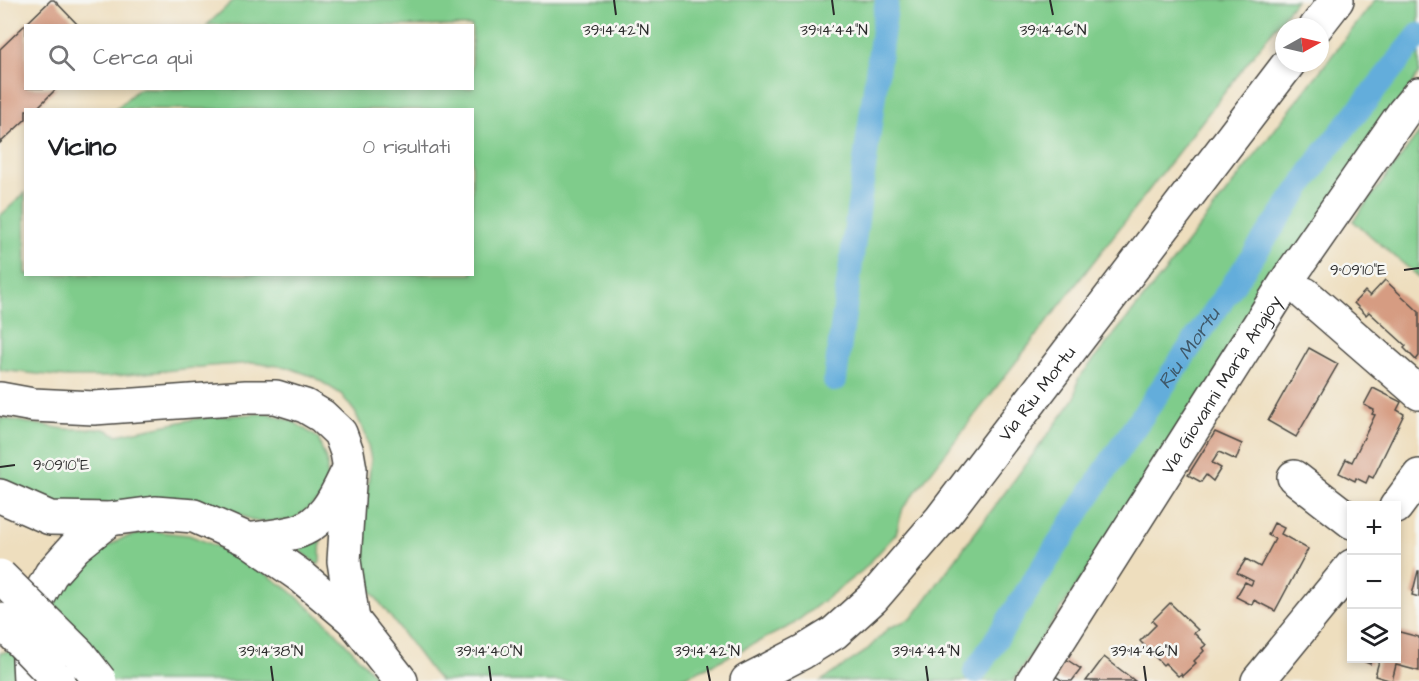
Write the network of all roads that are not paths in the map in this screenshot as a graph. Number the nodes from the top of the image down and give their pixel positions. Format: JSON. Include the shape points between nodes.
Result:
{"nodes":[{"id":1,"x":1337,"y":0,"type":"edge"},
{"id":2,"x":1323,"y":18,"type":"edge"},
{"id":3,"x":1282,"y":72,"type":"edge"},
{"id":4,"x":1419,"y":94,"type":"edge"},
{"id":5,"x":1305,"y":294,"type":"dead end"},
{"id":6,"x":1419,"y":393,"type":"edge"},
{"id":7,"x":0,"y":399,"type":"edge"},
{"id":8,"x":350,"y":469,"type":"junction"},
{"id":9,"x":1419,"y":476,"type":"edge"},
{"id":10,"x":1294,"y":477,"type":"dead end"},
{"id":11,"x":0,"y":496,"type":"edge"},
{"id":12,"x":1400,"y":501,"type":"edge"},
{"id":13,"x":1347,"y":518,"type":"edge"},
{"id":14,"x":110,"y":519,"type":"junction"},
{"id":15,"x":249,"y":540,"type":"junction"},
{"id":16,"x":1347,"y":572,"type":"edge"},
{"id":17,"x":0,"y":576,"type":"edge"},
{"id":18,"x":0,"y":620,"type":"edge"},
{"id":19,"x":353,"y":620,"type":"junction"},
{"id":20,"x":30,"y":681,"type":"edge"},
{"id":21,"x":58,"y":681,"type":"edge"},
{"id":22,"x":100,"y":681,"type":"edge"},
{"id":23,"x":401,"y":681,"type":"edge"},
{"id":24,"x":747,"y":681,"type":"edge"},
{"id":25,"x":1033,"y":681,"type":"edge"},
{"id":26,"x":1258,"y":681,"type":"edge"}],
"edges":[{"from":1,"to":2,"type":"street"},
{"from":3,"to":24,"type":"street","name":"Via Riu Mortu","via":[[941,519],[873,598],[834,633]]},
{"from":4,"to":25,"type":"street","name":"Via Giovanni Maria Angioy","via":[[1290,276]]},
{"from":5,"to":6,"type":"street"},
{"from":7,"to":8,"type":"street","via":[[94,408],[276,397],[305,406],[340,433]]},
{"from":8,"to":15,"type":"street","via":[[319,519],[298,531]]},
{"from":8,"to":19,"type":"street","via":[[344,561]]},
{"from":9,"to":12,"type":"street"},
{"from":10,"to":13,"type":"street"},
{"from":11,"to":14,"type":"street","via":[[50,518]]},
{"from":14,"to":15,"type":"street","via":[[156,513],[194,516]]},
{"from":14,"to":20,"type":"street","via":[[75,547],[51,574],[27,618]]},
{"from":15,"to":19,"type":"street"},
{"from":16,"to":26,"type":"street"},
{"from":17,"to":22,"type":"street","bridge":true,"via":[[79,654]]},
{"from":18,"to":21,"type":"street","bridge":true},
{"from":19,"to":23,"type":"street"}]}
